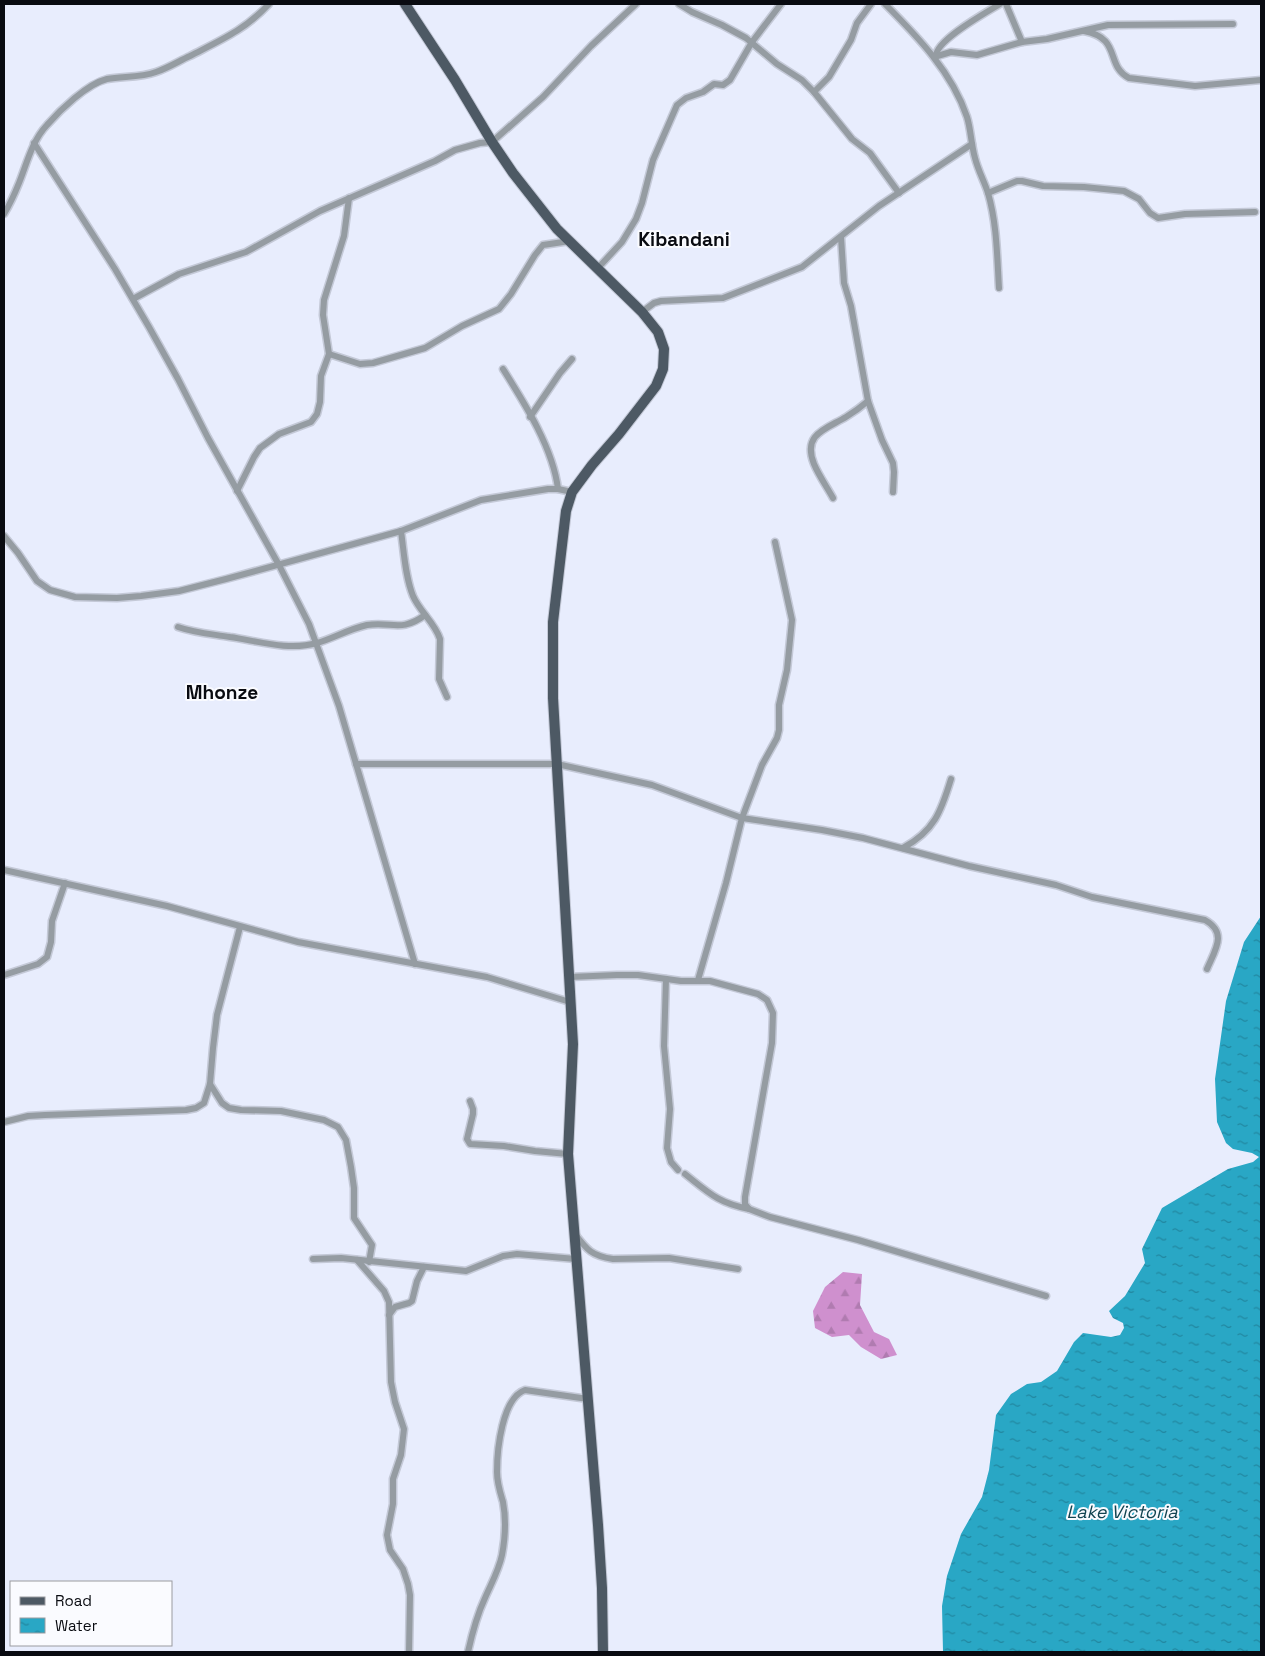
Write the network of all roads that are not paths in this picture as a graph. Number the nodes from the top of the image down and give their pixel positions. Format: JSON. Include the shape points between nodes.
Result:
{"nodes":[{"id":1,"x":269,"y":4,"type":"edge"},
{"id":2,"x":405,"y":4,"type":"edge"},
{"id":3,"x":636,"y":4,"type":"edge"},
{"id":4,"x":680,"y":4,"type":"edge"},
{"id":5,"x":781,"y":4,"type":"edge"},
{"id":6,"x":871,"y":4,"type":"edge"},
{"id":7,"x":885,"y":4,"type":"edge"},
{"id":8,"x":1000,"y":4,"type":"edge"},
{"id":9,"x":1006,"y":4,"type":"edge"},
{"id":10,"x":1232,"y":24,"type":"dead end"},
{"id":11,"x":1082,"y":30,"type":"junction"},
{"id":12,"x":752,"y":42,"type":"junction"},
{"id":13,"x":1022,"y":42,"type":"junction"},
{"id":14,"x":935,"y":57,"type":"junction"},
{"id":15,"x":1261,"y":80,"type":"edge"},
{"id":16,"x":814,"y":92,"type":"junction"},
{"id":17,"x":492,"y":142,"type":"junction"},
{"id":18,"x":34,"y":143,"type":"junction"},
{"id":19,"x":972,"y":144,"type":"junction"},
{"id":20,"x":899,"y":193,"type":"junction"},
{"id":21,"x":988,"y":193,"type":"junction"},
{"id":22,"x":349,"y":198,"type":"junction"},
{"id":23,"x":1255,"y":212,"type":"dead end"},
{"id":24,"x":4,"y":214,"type":"edge"},
{"id":25,"x":840,"y":237,"type":"junction"},
{"id":26,"x":570,"y":241,"type":"junction"},
{"id":27,"x":598,"y":268,"type":"junction"},
{"id":28,"x":999,"y":288,"type":"dead end"},
{"id":29,"x":133,"y":299,"type":"junction"},
{"id":30,"x":642,"y":312,"type":"junction"},
{"id":31,"x":329,"y":354,"type":"junction"},
{"id":32,"x":572,"y":359,"type":"dead end"},
{"id":33,"x":503,"y":369,"type":"dead end"},
{"id":34,"x":868,"y":401,"type":"junction"},
{"id":35,"x":530,"y":417,"type":"junction"},
{"id":36,"x":558,"y":489,"type":"junction"},
{"id":37,"x":237,"y":491,"type":"junction"},
{"id":38,"x":572,"y":492,"type":"junction"},
{"id":39,"x":893,"y":492,"type":"dead end"},
{"id":40,"x":833,"y":498,"type":"dead end"},
{"id":41,"x":400,"y":531,"type":"junction"},
{"id":42,"x":4,"y":536,"type":"edge"},
{"id":43,"x":775,"y":542,"type":"dead end"},
{"id":44,"x":279,"y":565,"type":"junction"},
{"id":45,"x":424,"y":615,"type":"junction"},
{"id":46,"x":178,"y":628,"type":"dead end"},
{"id":47,"x":316,"y":643,"type":"junction"},
{"id":48,"x":447,"y":698,"type":"dead end"},
{"id":49,"x":356,"y":764,"type":"junction"},
{"id":50,"x":557,"y":764,"type":"junction"},
{"id":51,"x":951,"y":779,"type":"dead end"},
{"id":52,"x":742,"y":818,"type":"junction"},
{"id":53,"x":903,"y":848,"type":"junction"},
{"id":54,"x":4,"y":870,"type":"edge"},
{"id":55,"x":66,"y":883,"type":"junction"},
{"id":56,"x":240,"y":927,"type":"junction"},
{"id":57,"x":415,"y":964,"type":"junction"},
{"id":58,"x":1207,"y":969,"type":"dead end"},
{"id":59,"x":4,"y":975,"type":"edge"},
{"id":60,"x":570,"y":977,"type":"junction"},
{"id":61,"x":666,"y":979,"type":"junction"},
{"id":62,"x":698,"y":980,"type":"junction"},
{"id":63,"x":570,"y":1002,"type":"junction"},
{"id":64,"x":210,"y":1084,"type":"junction"},
{"id":65,"x":470,"y":1101,"type":"dead end"},
{"id":66,"x":4,"y":1122,"type":"edge"},
{"id":67,"x":568,"y":1154,"type":"junction"},
{"id":68,"x":678,"y":1170,"type":"dead end"},
{"id":69,"x":685,"y":1174,"type":"dead end"},
{"id":70,"x":749,"y":1209,"type":"junction"},
{"id":71,"x":574,"y":1234,"type":"junction"},
{"id":72,"x":313,"y":1259,"type":"dead end"},
{"id":73,"x":576,"y":1259,"type":"junction"},
{"id":74,"x":358,"y":1260,"type":"junction"},
{"id":75,"x":369,"y":1262,"type":"junction"},
{"id":76,"x":424,"y":1267,"type":"junction"},
{"id":77,"x":738,"y":1270,"type":"dead end"},
{"id":78,"x":1046,"y":1296,"type":"dead end"},
{"id":79,"x":389,"y":1315,"type":"junction"},
{"id":80,"x":588,"y":1399,"type":"junction"},
{"id":81,"x":409,"y":1652,"type":"edge"},
{"id":82,"x":468,"y":1652,"type":"edge"},
{"id":83,"x":603,"y":1652,"type":"edge"}],
"edges":[{"from":1,"to":18,"type":"street","via":[[235,33],[168,67],[147,74],[104,80],[92,86],[53,118]]},
{"from":2,"to":17,"type":"main road"},
{"from":3,"to":17,"type":"street","via":[[543,97]]},
{"from":4,"to":12,"type":"street"},
{"from":5,"to":12,"type":"street"},
{"from":6,"to":16,"type":"street","via":[[857,23],[829,77]]},
{"from":7,"to":14,"type":"street"},
{"from":8,"to":14,"type":"street","via":[[946,40]]},
{"from":9,"to":13,"type":"street"},
{"from":10,"to":11,"type":"street","via":[[1108,25]]},
{"from":11,"to":13,"type":"street"},
{"from":11,"to":15,"type":"street","via":[[1104,39],[1110,46],[1118,70],[1129,78],[1195,86]]},
{"from":12,"to":16,"type":"street"},
{"from":12,"to":27,"type":"street","via":[[727,83],[714,84],[677,105],[653,160],[636,219],[622,242]]},
{"from":13,"to":14,"type":"street","via":[[977,55],[951,52]]},
{"from":14,"to":19,"type":"street","via":[[966,115]]},
{"from":16,"to":20,"type":"street","via":[[844,130],[870,153]]},
{"from":17,"to":22,"type":"street","via":[[455,150]]},
{"from":17,"to":26,"type":"main road","via":[[533,199]]},
{"from":18,"to":24,"type":"street"},
{"from":18,"to":29,"type":"street"},
{"from":19,"to":20,"type":"street"},
{"from":19,"to":21,"type":"street"},
{"from":20,"to":25,"type":"street"},
{"from":21,"to":23,"type":"street","via":[[1022,181],[1043,186],[1128,192],[1158,218]]},
{"from":21,"to":28,"type":"street","via":[[995,226]]},
{"from":22,"to":29,"type":"street","via":[[254,249],[179,274]]},
{"from":22,"to":31,"type":"street","via":[[344,236],[322,315]]},
{"from":25,"to":30,"type":"street","via":[[802,266],[735,294],[712,300],[661,301]]},
{"from":25,"to":34,"type":"street","via":[[844,283]]},
{"from":26,"to":27,"type":"main road"},
{"from":26,"to":31,"type":"street","via":[[546,244],[539,249],[499,309],[426,348],[360,364]]},
{"from":27,"to":30,"type":"main road"},
{"from":29,"to":37,"type":"street"},
{"from":30,"to":38,"type":"main road","via":[[658,332],[664,349],[663,369],[656,386]]},
{"from":31,"to":37,"type":"street","via":[[321,376],[317,414],[311,422],[279,434],[260,448]]},
{"from":32,"to":35,"type":"street"},
{"from":33,"to":35,"type":"street"},
{"from":34,"to":39,"type":"street","via":[[893,463]]},
{"from":34,"to":40,"type":"street","via":[[814,437],[811,446],[813,462]]},
{"from":35,"to":36,"type":"street","via":[[553,464]]},
{"from":36,"to":38,"type":"street"},
{"from":36,"to":41,"type":"street","via":[[481,500]]},
{"from":37,"to":44,"type":"street"},
{"from":38,"to":50,"type":"main road","via":[[566,511],[553,622]]},
{"from":41,"to":44,"type":"street"},
{"from":41,"to":45,"type":"street","via":[[410,585]]},
{"from":42,"to":44,"type":"street","via":[[37,581],[50,590],[75,597],[117,598],[179,590]]},
{"from":43,"to":52,"type":"street","via":[[792,620],[789,655],[780,696],[777,738],[762,765]]},
{"from":44,"to":47,"type":"street"},
{"from":45,"to":47,"type":"street","via":[[408,625],[369,625]]},
{"from":45,"to":48,"type":"street","via":[[440,639],[439,679]]},
{"from":46,"to":47,"type":"street","via":[[272,644]]},
{"from":47,"to":49,"type":"street"},
{"from":49,"to":50,"type":"street"},
{"from":49,"to":57,"type":"street"},
{"from":50,"to":52,"type":"street","via":[[652,785]]},
{"from":50,"to":60,"type":"main road"},
{"from":51,"to":53,"type":"street","via":[[932,825],[918,840]]},
{"from":52,"to":53,"type":"street","via":[[822,830]]},
{"from":52,"to":62,"type":"street"},
{"from":53,"to":58,"type":"street","via":[[1092,897],[1204,920],[1216,929],[1218,940]]},
{"from":54,"to":55,"type":"street"},
{"from":55,"to":56,"type":"street"},
{"from":55,"to":59,"type":"street","via":[[52,921],[52,942],[47,957],[38,964]]},
{"from":56,"to":57,"type":"street"},
{"from":56,"to":64,"type":"street","via":[[217,1015]]},
{"from":57,"to":63,"type":"street","via":[[487,977]]},
{"from":60,"to":61,"type":"street","via":[[624,975]]},
{"from":60,"to":63,"type":"main road"},
{"from":61,"to":62,"type":"street"},
{"from":61,"to":68,"type":"street","via":[[664,1046],[670,1109],[667,1148],[671,1162]]},
{"from":62,"to":70,"type":"street","via":[[758,994],[767,1000],[773,1013],[772,1043],[745,1197]]},
{"from":63,"to":67,"type":"main road","via":[[573,1070]]},
{"from":64,"to":66,"type":"street","via":[[204,1104],[186,1110],[28,1116]]},
{"from":64,"to":75,"type":"street","via":[[229,1108],[281,1111],[324,1120],[338,1127],[346,1140],[351,1167],[354,1218],[372,1246]]},
{"from":65,"to":67,"type":"street","via":[[473,1109],[467,1140],[470,1144]]},
{"from":67,"to":71,"type":"main road"},
{"from":69,"to":70,"type":"street","via":[[716,1199]]},
{"from":70,"to":78,"type":"street"},
{"from":71,"to":73,"type":"main road"},
{"from":71,"to":77,"type":"street","via":[[589,1251],[605,1258],[669,1258]]},
{"from":72,"to":74,"type":"street"},
{"from":73,"to":76,"type":"street","via":[[517,1254],[466,1270]]},
{"from":73,"to":80,"type":"main road"},
{"from":74,"to":75,"type":"street"},
{"from":74,"to":79,"type":"street","via":[[384,1291],[389,1302]]},
{"from":75,"to":76,"type":"street"},
{"from":76,"to":79,"type":"street","via":[[412,1300],[395,1307]]},
{"from":79,"to":81,"type":"street","via":[[391,1382],[404,1429],[387,1534],[390,1550],[403,1569],[408,1584]]},
{"from":80,"to":82,"type":"street","via":[[525,1390],[518,1392],[510,1404],[504,1418],[497,1474],[503,1504],[502,1556],[478,1615]]},
{"from":80,"to":83,"type":"main road","via":[[602,1588]]}]}
